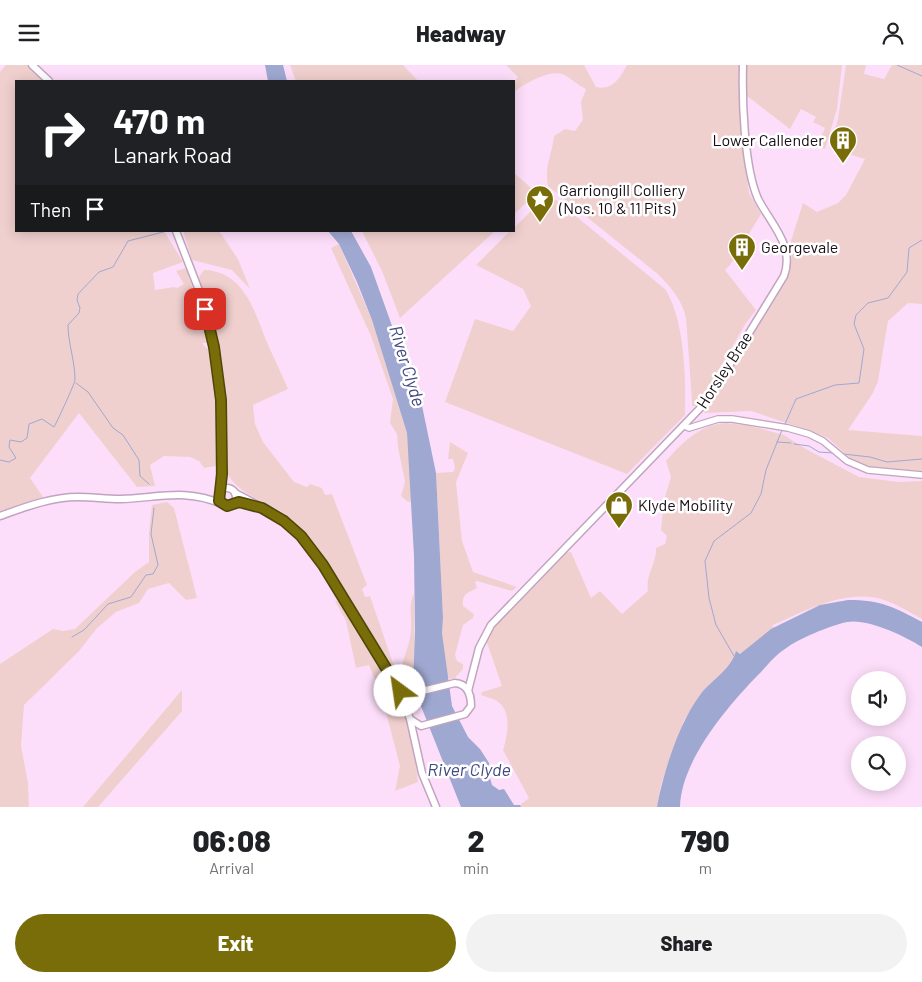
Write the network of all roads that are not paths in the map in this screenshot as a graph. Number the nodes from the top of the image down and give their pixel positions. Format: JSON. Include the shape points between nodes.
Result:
{"nodes":[{"id":1,"x":32,"y":65,"type":"edge"},
{"id":2,"x":743,"y":65,"type":"edge"},
{"id":3,"x":48,"y":80,"type":"edge"},
{"id":4,"x":178,"y":234,"type":"edge"},
{"id":5,"x":685,"y":425,"type":"junction"},
{"id":6,"x":222,"y":474,"type":"junction"},
{"id":7,"x":922,"y":475,"type":"edge"},
{"id":8,"x":220,"y":491,"type":"junction"},
{"id":9,"x":233,"y":491,"type":"junction"},
{"id":10,"x":204,"y":497,"type":"junction"},
{"id":11,"x":234,"y":503,"type":"junction"},
{"id":12,"x":222,"y":504,"type":"junction"},
{"id":13,"x":262,"y":508,"type":"junction"},
{"id":14,"x":0,"y":516,"type":"edge"},
{"id":15,"x":473,"y":667,"type":"junction"},
{"id":16,"x":456,"y":683,"type":"junction"},
{"id":17,"x":400,"y":691,"type":"junction"},
{"id":18,"x":468,"y":691,"type":"junction"},
{"id":19,"x":413,"y":693,"type":"junction"},
{"id":20,"x":406,"y":708,"type":"junction"},
{"id":21,"x":410,"y":719,"type":"junction"},
{"id":22,"x":421,"y":725,"type":"junction"},
{"id":23,"x":414,"y":740,"type":"junction"},
{"id":24,"x":436,"y":807,"type":"edge"}],
"edges":[{"from":1,"to":3,"type":"main road"},
{"from":2,"to":5,"type":"main road","name":"Horsley Brae","via":[[742,101],[754,188],[785,246],[788,265],[719,384]]},
{"from":4,"to":6,"type":"main road","via":[[200,293],[214,347],[221,400]]},
{"from":5,"to":7,"type":"main road","via":[[732,419],[788,428],[810,434],[847,461],[868,470]]},
{"from":5,"to":15,"type":"main road","name":"Horsley Brae","via":[[498,617],[485,635]]},
{"from":6,"to":8,"type":"main road"},
{"from":6,"to":9,"type":"main road"},
{"from":8,"to":9,"type":"main road","via":[[225,488]]},
{"from":8,"to":10,"type":"main road"},
{"from":8,"to":12,"type":"main road","via":[[218,498]]},
{"from":9,"to":11,"type":"main road"},
{"from":9,"to":13,"type":"main road"},
{"from":10,"to":12,"type":"main road"},
{"from":10,"to":14,"type":"main road","via":[[181,494],[58,498]]},
{"from":11,"to":12,"type":"main road"},
{"from":11,"to":13,"type":"main road"},
{"from":13,"to":17,"type":"main road","via":[[293,528],[311,548]]},
{"from":15,"to":16,"type":"main road","name":"Horsley Brae","via":[[463,680]]},
{"from":15,"to":18,"type":"main road","name":"Horsley Brae"},
{"from":16,"to":18,"type":"main road","via":[[464,685]]},
{"from":16,"to":19,"type":"main road"},
{"from":17,"to":19,"type":"main road"},
{"from":17,"to":20,"type":"main road"},
{"from":18,"to":22,"type":"main road","name":"Horsley Brae","via":[[471,706],[463,715]]},
{"from":19,"to":20,"type":"main road"},
{"from":20,"to":21,"type":"main road"},
{"from":21,"to":22,"type":"main road"},
{"from":21,"to":23,"type":"main road"},
{"from":22,"to":23,"type":"main road"},
{"from":23,"to":24,"type":"main road","via":[[422,773]]}]}
